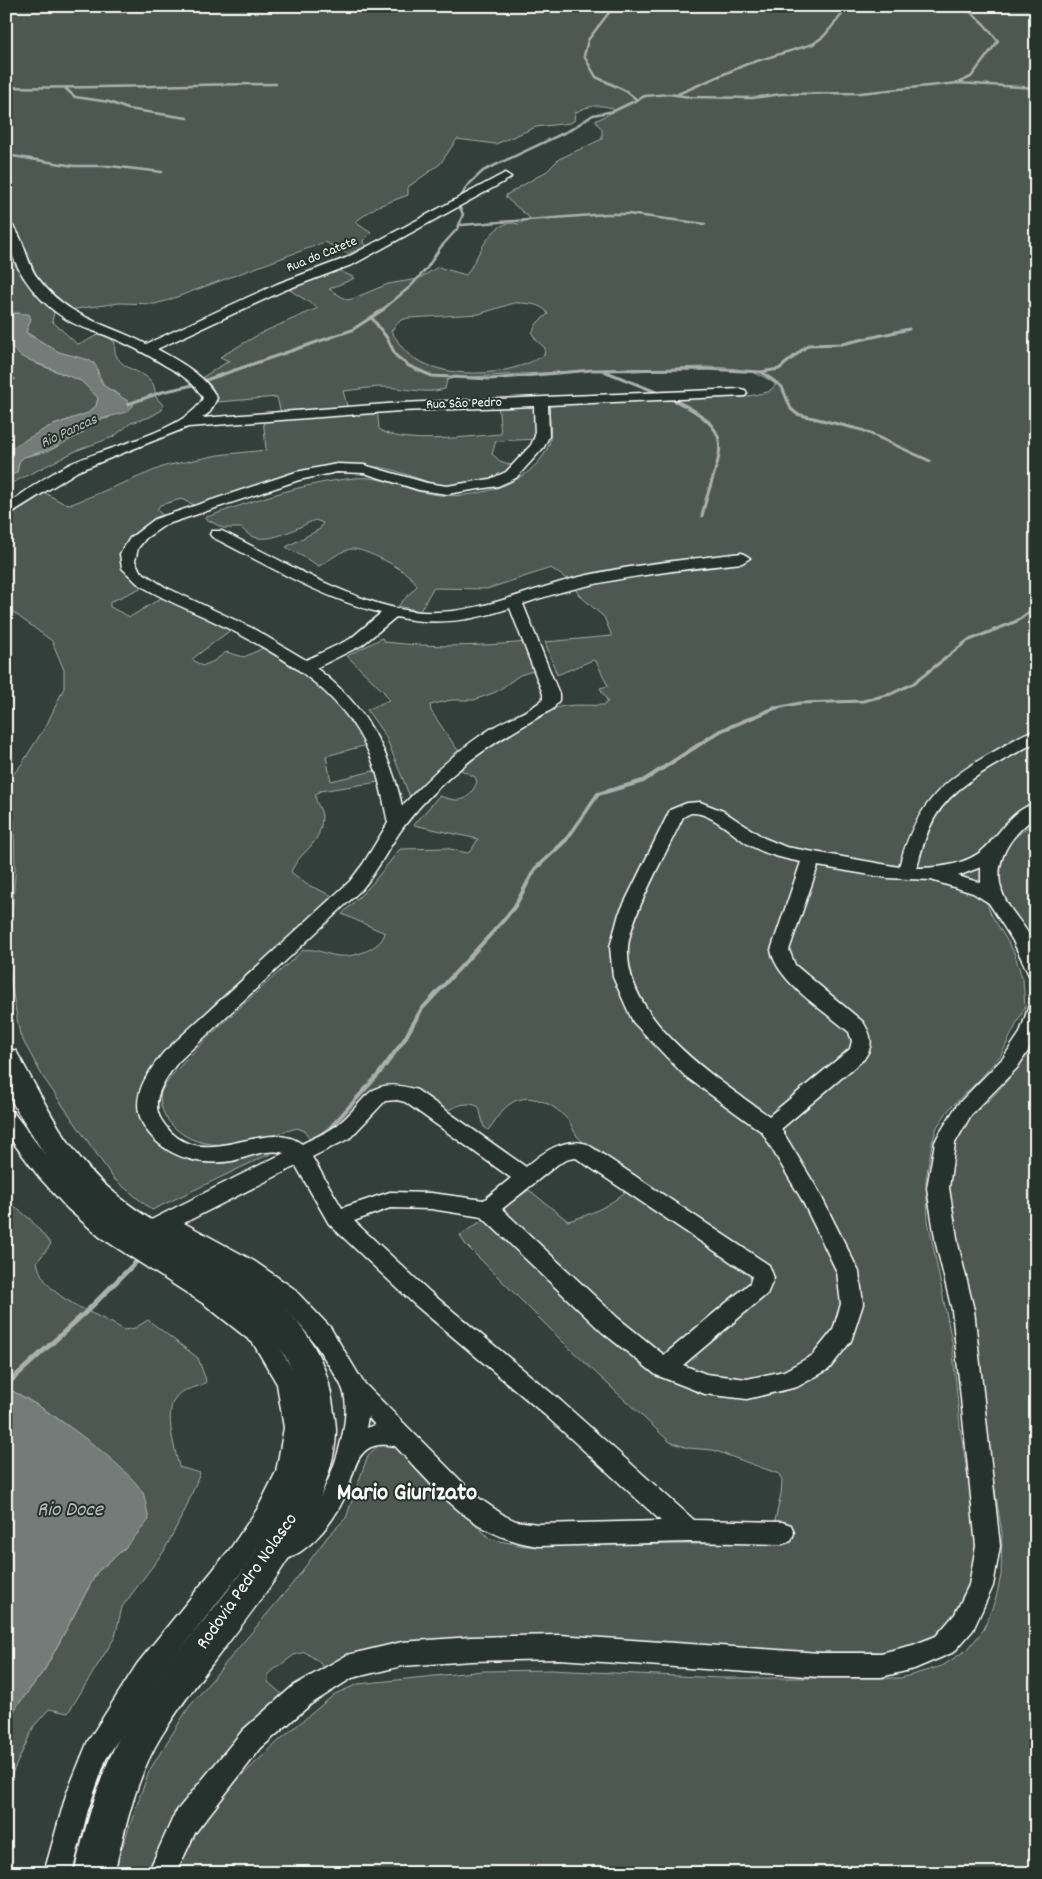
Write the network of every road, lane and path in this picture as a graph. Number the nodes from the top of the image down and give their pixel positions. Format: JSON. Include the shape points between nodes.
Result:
{"nodes":[{"id":1,"x":505,"y":177,"type":"dead end"},
{"id":2,"x":6,"y":226,"type":"edge"},
{"id":3,"x":146,"y":349,"type":"junction"},
{"id":4,"x":740,"y":393,"type":"dead end"},
{"id":5,"x":541,"y":401,"type":"junction"},
{"id":6,"x":188,"y":424,"type":"junction"},
{"id":7,"x":6,"y":512,"type":"edge"},
{"id":8,"x":217,"y":534,"type":"dead end"},
{"id":9,"x":742,"y":558,"type":"dead end"},
{"id":10,"x":515,"y":602,"type":"junction"},
{"id":11,"x":392,"y":612,"type":"junction"},
{"id":12,"x":305,"y":667,"type":"junction"},
{"id":13,"x":1036,"y":735,"type":"edge"},
{"id":14,"x":1036,"y":809,"type":"edge"},
{"id":15,"x":397,"y":822,"type":"junction"},
{"id":16,"x":992,"y":851,"type":"junction"},
{"id":17,"x":812,"y":858,"type":"junction"},
{"id":18,"x":906,"y":873,"type":"junction"},
{"id":19,"x":934,"y":874,"type":"junction"},
{"id":20,"x":995,"y":899,"type":"junction"},
{"id":21,"x":1036,"y":970,"type":"edge"},
{"id":22,"x":1036,"y":1010,"type":"edge"},
{"id":23,"x":6,"y":1059,"type":"edge"},
{"id":24,"x":6,"y":1117,"type":"edge"},
{"id":25,"x":769,"y":1128,"type":"junction"},
{"id":26,"x":299,"y":1153,"type":"junction"},
{"id":27,"x":526,"y":1178,"type":"junction"},
{"id":28,"x":488,"y":1209,"type":"junction"},
{"id":29,"x":337,"y":1218,"type":"junction"},
{"id":30,"x":157,"y":1227,"type":"junction"},
{"id":31,"x":664,"y":1368,"type":"junction"},
{"id":32,"x":355,"y":1389,"type":"junction"},
{"id":33,"x":403,"y":1437,"type":"junction"},
{"id":34,"x":352,"y":1447,"type":"junction"},
{"id":35,"x":688,"y":1531,"type":"junction"},
{"id":36,"x":782,"y":1533,"type":"dead end"},
{"id":37,"x":270,"y":1558,"type":"junction"},
{"id":38,"x":96,"y":1868,"type":"edge"},
{"id":39,"x":58,"y":1873,"type":"edge"},
{"id":40,"x":162,"y":1873,"type":"edge"}],
"edges":[{"from":1,"to":3,"type":"street","name":"Rua do Catete","via":[[350,261],[281,287]]},
{"from":2,"to":3,"type":"street","via":[[16,236],[26,272],[70,316]]},
{"from":3,"to":6,"type":"street","via":[[206,388],[209,399],[203,412]]},
{"from":4,"to":5,"type":"street","name":"Rua São Pedro"},
{"from":5,"to":6,"type":"street","name":"Rua São Pedro","via":[[400,407]]},
{"from":5,"to":12,"type":"street","via":[[542,436],[537,447],[510,475],[493,483],[447,490],[424,487],[364,469],[338,468],[296,476],[160,522],[143,532],[132,545],[127,559],[139,577],[257,636]]},
{"from":6,"to":7,"type":"street","via":[[106,453],[72,469]]},
{"from":8,"to":11,"type":"street","via":[[332,590]]},
{"from":9,"to":10,"type":"street","via":[[630,572],[566,585]]},
{"from":10,"to":11,"type":"street","via":[[476,614],[434,618]]},
{"from":10,"to":15,"type":"street","via":[[552,694],[551,700],[461,757],[424,791]]},
{"from":11,"to":12,"type":"street","via":[[356,642]]},
{"from":12,"to":15,"type":"street","via":[[346,704],[373,743],[388,780]]},
{"from":13,"to":18,"type":"street","via":[[960,782],[931,808],[914,844]]},
{"from":14,"to":16,"type":"street","via":[[1004,834]]},
{"from":15,"to":26,"type":"street","via":[[356,885],[172,1057],[156,1074],[149,1094],[147,1112],[154,1128],[172,1144],[193,1152],[223,1155],[275,1143],[286,1144]]},
{"from":16,"to":19,"type":"street","via":[[969,867]]},
{"from":16,"to":20,"type":"street","via":[[989,872]]},
{"from":17,"to":18,"type":"street","via":[[879,872]]},
{"from":17,"to":25,"type":"street","via":[[780,950],[782,960],[788,970],[856,1028],[863,1038],[863,1047]]},
{"from":17,"to":25,"type":"street","via":[[765,846],[709,811],[685,808],[676,814],[628,914],[619,947],[623,977],[640,1017],[692,1071]]},
{"from":18,"to":19,"type":"street"},
{"from":19,"to":20,"type":"street"},
{"from":20,"to":21,"type":"street","via":[[1026,946]]},
{"from":22,"to":40,"type":"street","via":[[1030,1034],[1010,1063],[964,1110],[945,1142],[938,1188],[963,1310],[988,1546],[981,1586],[964,1622],[945,1644],[914,1657],[881,1665],[820,1665],[559,1647],[471,1648],[402,1654],[347,1667],[302,1695],[252,1739],[185,1823]]},
{"from":23,"to":30,"type":"highway","name":"Rodovia Pedro Nolasco","via":[[74,1173],[100,1200]]},
{"from":24,"to":39,"type":"street","via":[[49,1177],[89,1217],[218,1300],[260,1335],[288,1378],[296,1423],[292,1463],[275,1504],[238,1558],[148,1670],[97,1750],[70,1820]]},
{"from":25,"to":31,"type":"street","via":[[811,1196],[848,1272],[852,1304],[843,1334],[821,1362],[789,1380],[747,1389],[705,1384]]},
{"from":26,"to":27,"type":"street","via":[[343,1132],[372,1100],[382,1093],[396,1091],[410,1095]]},
{"from":26,"to":29,"type":"street"},
{"from":26,"to":30,"type":"street"},
{"from":27,"to":28,"type":"street"},
{"from":27,"to":31,"type":"street","via":[[561,1153],[570,1149],[580,1150],[761,1270],[763,1278],[758,1288]]},
{"from":28,"to":29,"type":"street","via":[[431,1201],[390,1200]]},
{"from":28,"to":31,"type":"street","via":[[610,1325]]},
{"from":29,"to":35,"type":"street","via":[[422,1298],[553,1408]]},
{"from":30,"to":32,"type":"street","via":[[246,1267],[285,1294],[322,1334]]},
{"from":30,"to":37,"type":"highway","name":"Rodovia Pedro Nolasco","via":[[246,1292],[287,1331],[309,1368],[320,1407],[320,1444],[309,1487]]},
{"from":32,"to":33,"type":"street"},
{"from":32,"to":34,"type":"street","via":[[356,1419]]},
{"from":33,"to":34,"type":"street","via":[[383,1432],[365,1437]]},
{"from":33,"to":35,"type":"street","via":[[468,1504],[496,1524],[515,1532],[538,1535]]},
{"from":34,"to":37,"type":"street","via":[[334,1495],[323,1514],[308,1532]]},
{"from":35,"to":36,"type":"street"},
{"from":37,"to":38,"type":"highway","name":"Rodovia Pedro Nolasco","via":[[148,1724],[123,1770],[103,1829]]}]}
